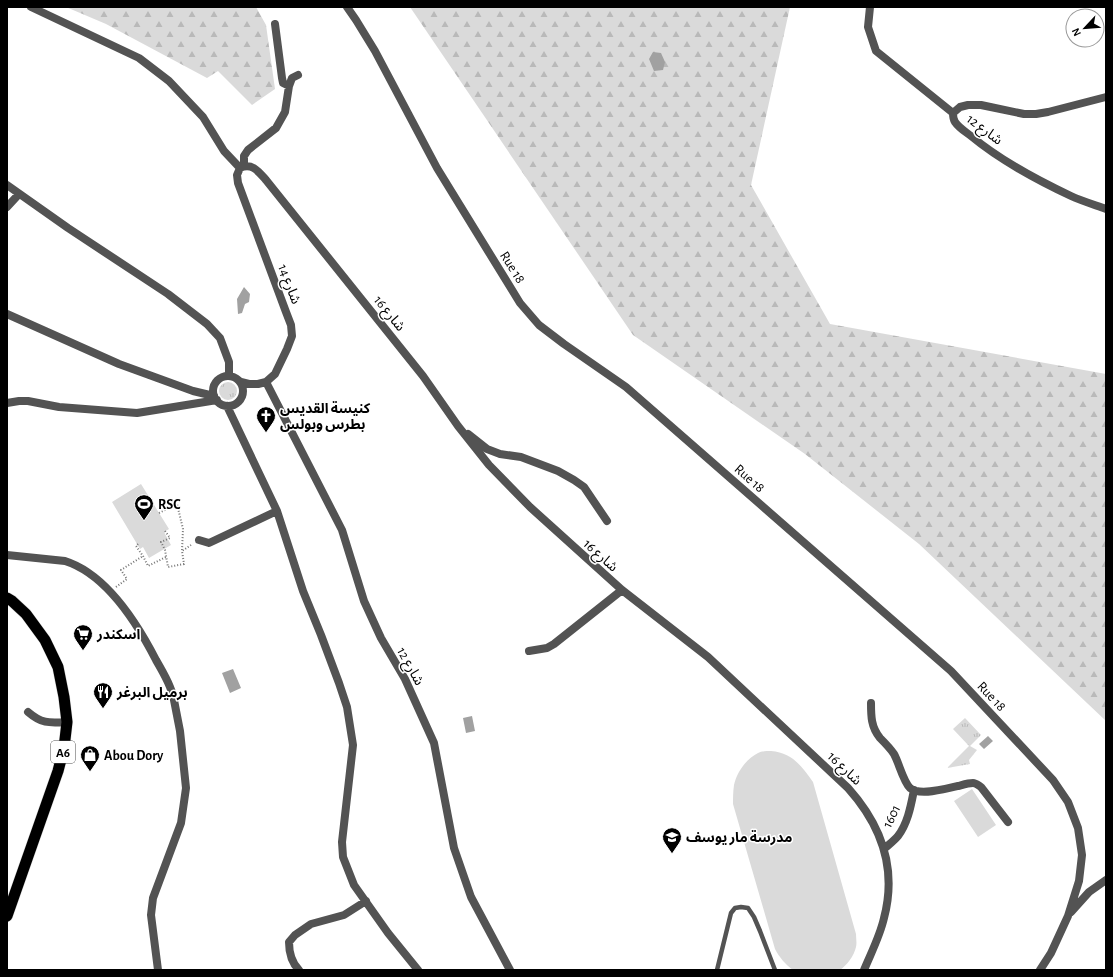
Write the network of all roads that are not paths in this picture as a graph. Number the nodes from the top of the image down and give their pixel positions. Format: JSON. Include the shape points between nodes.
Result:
{"nodes":[{"id":1,"x":31,"y":7,"type":"edge"},
{"id":2,"x":347,"y":7,"type":"edge"},
{"id":3,"x":870,"y":7,"type":"edge"},
{"id":4,"x":275,"y":24,"type":"dead end"},
{"id":5,"x":298,"y":75,"type":"dead end"},
{"id":6,"x":289,"y":86,"type":"junction"},
{"id":7,"x":1106,"y":97,"type":"edge"},
{"id":8,"x":953,"y":114,"type":"junction"},
{"id":9,"x":242,"y":167,"type":"junction"},
{"id":10,"x":7,"y":185,"type":"edge"},
{"id":11,"x":19,"y":194,"type":"junction"},
{"id":12,"x":7,"y":207,"type":"edge"},
{"id":13,"x":1106,"y":209,"type":"edge"},
{"id":14,"x":7,"y":314,"type":"edge"},
{"id":15,"x":229,"y":376,"type":"junction"},
{"id":16,"x":241,"y":382,"type":"junction"},
{"id":17,"x":266,"y":382,"type":"junction"},
{"id":18,"x":216,"y":398,"type":"junction"},
{"id":19,"x":7,"y":403,"type":"edge"},
{"id":20,"x":227,"y":406,"type":"junction"},
{"id":21,"x":458,"y":426,"type":"junction"},
{"id":22,"x":277,"y":512,"type":"junction"},
{"id":23,"x":607,"y":521,"type":"dead end"},
{"id":24,"x":199,"y":540,"type":"road end"},
{"id":25,"x":7,"y":555,"type":"edge"},
{"id":26,"x":622,"y":590,"type":"junction"},
{"id":27,"x":7,"y":598,"type":"edge"},
{"id":28,"x":529,"y":651,"type":"dead end"},
{"id":29,"x":871,"y":703,"type":"dead end"},
{"id":30,"x":28,"y":712,"type":"dead end"},
{"id":31,"x":67,"y":722,"type":"junction"},
{"id":32,"x":914,"y":790,"type":"junction"},
{"id":33,"x":1008,"y":822,"type":"dead end"},
{"id":34,"x":884,"y":849,"type":"junction"},
{"id":35,"x":1106,"y":880,"type":"edge"},
{"id":36,"x":366,"y":901,"type":"junction"},
{"id":37,"x":7,"y":916,"type":"edge"},
{"id":38,"x":1068,"y":916,"type":"junction"},
{"id":39,"x":158,"y":970,"type":"edge"},
{"id":40,"x":299,"y":970,"type":"edge"},
{"id":41,"x":418,"y":970,"type":"edge"},
{"id":42,"x":510,"y":970,"type":"edge"},
{"id":43,"x":717,"y":970,"type":"edge"},
{"id":44,"x":775,"y":970,"type":"edge"},
{"id":45,"x":864,"y":970,"type":"edge"},
{"id":46,"x":1040,"y":970,"type":"edge"}],
"edges":[{"from":1,"to":9,"type":"street","via":[[139,58],[169,81],[203,117],[224,151]]},
{"from":2,"to":38,"type":"street","name":"Rue 18","via":[[375,51],[437,168],[520,303],[540,325],[626,387],[951,671],[1053,780],[1068,802],[1078,828],[1082,854],[1079,882]]},
{"from":3,"to":8,"type":"street","via":[[868,27],[876,51]]},
{"from":4,"to":6,"type":"street","via":[[283,83]]},
{"from":5,"to":6,"type":"street","via":[[292,78]]},
{"from":6,"to":9,"type":"street","name":"شارع 14","via":[[285,112],[276,128],[248,150]]},
{"from":7,"to":8,"type":"street","name":"شارع 12","via":[[1036,114],[981,105],[960,107]]},
{"from":8,"to":13,"type":"street","name":"شارع 12","via":[[953,119],[959,127],[1010,163],[1073,197]]},
{"from":9,"to":17,"type":"street","name":"شارع 14","via":[[237,175],[238,182],[291,325],[292,336],[287,349],[275,374]]},
{"from":9,"to":21,"type":"street","name":"شارع 16","via":[[250,166],[266,180],[424,376]]},
{"from":10,"to":11,"type":"street"},
{"from":11,"to":12,"type":"street"},
{"from":11,"to":15,"type":"street","via":[[168,294],[207,324],[220,338],[229,362]]},
{"from":14,"to":18,"type":"street","via":[[119,364]]},
{"from":15,"to":16,"type":"street"},
{"from":15,"to":18,"type":"street","via":[[218,380],[214,388]]},
{"from":16,"to":17,"type":"street"},
{"from":16,"to":20,"type":"street","via":[[243,392],[240,400]]},
{"from":17,"to":42,"type":"street","name":"شارع 12","via":[[342,530],[364,601],[381,638],[405,679],[434,743],[454,848],[471,897]]},
{"from":18,"to":19,"type":"street","via":[[137,413],[20,401]]},
{"from":18,"to":20,"type":"street"},
{"from":20,"to":22,"type":"street"},
{"from":21,"to":23,"type":"street","via":[[488,449],[500,454],[521,457],[574,480],[584,487]]},
{"from":21,"to":26,"type":"street","name":"شارع 16","via":[[489,465],[530,507]]},
{"from":22,"to":24,"type":"street","via":[[209,543]]},
{"from":22,"to":36,"type":"street","via":[[303,591],[347,707],[353,745],[342,842],[343,857],[354,885]]},
{"from":25,"to":39,"type":"street","via":[[70,563],[95,577],[113,595],[144,635],[173,695],[186,788],[181,823],[153,898],[151,914]]},
{"from":26,"to":28,"type":"street","via":[[554,644]]},
{"from":26,"to":34,"type":"street","name":"شارع 16","via":[[708,657],[848,788],[870,816]]},
{"from":27,"to":31,"type":"highway","number":"A6","via":[[26,614],[45,640],[58,667]]},
{"from":29,"to":32,"type":"street","via":[[871,718],[875,731],[894,754],[907,784]]},
{"from":30,"to":31,"type":"street","via":[[44,722]]},
{"from":31,"to":37,"type":"highway","number":"A6","via":[[58,771]]},
{"from":32,"to":33,"type":"street","via":[[924,792],[977,784]]},
{"from":32,"to":34,"type":"street","name":"1601","via":[[906,821],[898,835]]},
{"from":34,"to":45,"type":"street","name":"شارع 16","via":[[888,877],[887,905],[880,932]]},
{"from":35,"to":38,"type":"street","via":[[1089,892]]},
{"from":36,"to":40,"type":"street","via":[[344,915],[311,924],[295,935],[289,942],[289,950],[292,962]]},
{"from":36,"to":41,"type":"street"},
{"from":38,"to":46,"type":"street","name":"Rue 18"},
{"from":43,"to":44,"type":"lane","via":[[731,913],[740,907],[748,908],[753,914]]}]}
